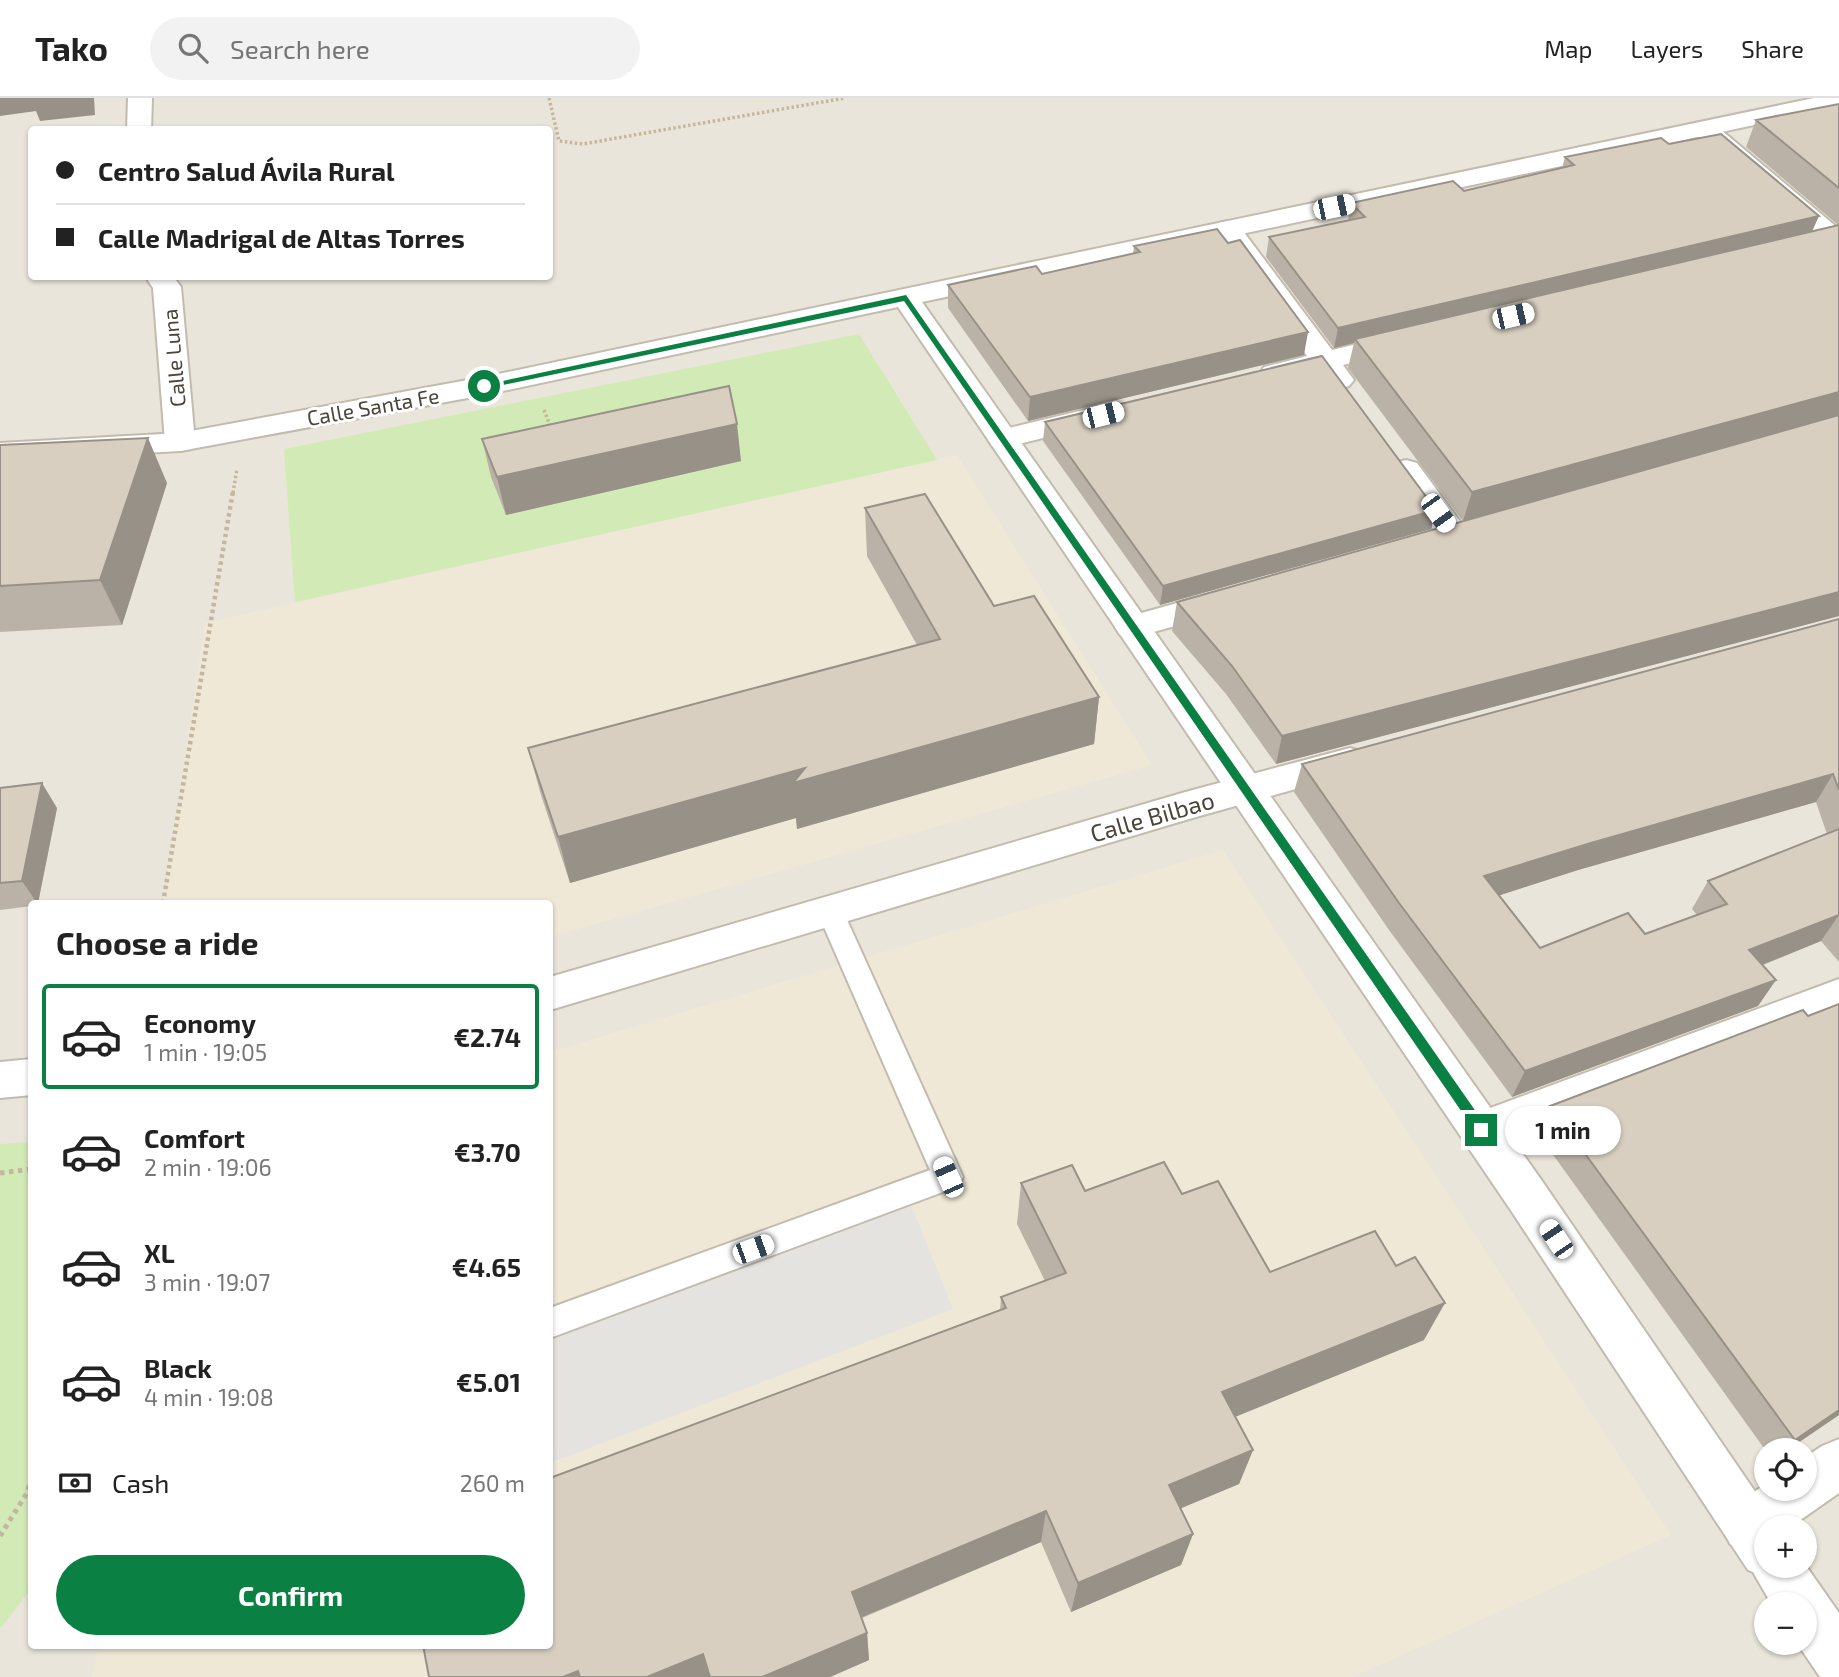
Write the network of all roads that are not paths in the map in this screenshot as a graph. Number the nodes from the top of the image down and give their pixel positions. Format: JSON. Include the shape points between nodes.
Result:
{"nodes":[{"id":1,"x":141,"y":98,"type":"edge"},
{"id":2,"x":1839,"y":100,"type":"edge"},
{"id":3,"x":139,"y":126,"type":"edge"},
{"id":4,"x":1705,"y":129,"type":"junction"},
{"id":5,"x":1228,"y":229,"type":"junction"},
{"id":6,"x":1830,"y":242,"type":"edge"},
{"id":7,"x":161,"y":280,"type":"edge"},
{"id":8,"x":906,"y":298,"type":"junction"},
{"id":9,"x":1433,"y":335,"type":"edge"},
{"id":10,"x":1325,"y":360,"type":"junction"},
{"id":11,"x":1250,"y":379,"type":"edge"},
{"id":12,"x":1357,"y":404,"type":"edge"},
{"id":13,"x":1116,"y":411,"type":"edge"},
{"id":14,"x":1003,"y":439,"type":"junction"},
{"id":15,"x":180,"y":442,"type":"junction"},
{"id":16,"x":1390,"y":448,"type":"edge"},
{"id":17,"x":0,"y":452,"type":"edge"},
{"id":18,"x":1454,"y":535,"type":"edge"},
{"id":19,"x":1248,"y":594,"type":"edge"},
{"id":20,"x":1132,"y":627,"type":"junction"},
{"id":21,"x":1375,"y":754,"type":"edge"},
{"id":22,"x":1245,"y":789,"type":"junction"},
{"id":23,"x":830,"y":911,"type":"junction"},
{"id":24,"x":553,"y":993,"type":"edge"},
{"id":25,"x":1839,"y":996,"type":"edge"},
{"id":26,"x":28,"y":1077,"type":"edge"},
{"id":27,"x":0,"y":1080,"type":"edge"},
{"id":28,"x":1481,"y":1130,"type":"junction"},
{"id":29,"x":553,"y":1323,"type":"edge"},
{"id":30,"x":1839,"y":1463,"type":"edge"},
{"id":31,"x":1817,"y":1478,"type":"edge"},
{"id":32,"x":1754,"y":1535,"type":"edge"},
{"id":33,"x":1817,"y":1626,"type":"edge"},
{"id":34,"x":1839,"y":1658,"type":"edge"}],
"edges":[{"from":1,"to":3,"type":"street"},
{"from":2,"to":4,"type":"street","name":"Calle Santa Fe"},
{"from":4,"to":5,"type":"street","name":"Calle Santa Fe"},
{"from":4,"to":6,"type":"street"},
{"from":5,"to":8,"type":"street","name":"Calle Santa Fe"},
{"from":5,"to":10,"type":"street"},
{"from":7,"to":15,"type":"street","name":"Calle Luna","via":[[167,287]]},
{"from":8,"to":14,"type":"street"},
{"from":8,"to":15,"type":"street","name":"Calle Santa Fe","via":[[484,386]]},
{"from":9,"to":10,"type":"street"},
{"from":10,"to":11,"type":"street"},
{"from":10,"to":12,"type":"street"},
{"from":13,"to":14,"type":"street"},
{"from":14,"to":20,"type":"street"},
{"from":15,"to":17,"type":"street","name":"Calle Santa Fe"},
{"from":16,"to":18,"type":"street"},
{"from":19,"to":20,"type":"street"},
{"from":20,"to":22,"type":"street"},
{"from":21,"to":22,"type":"street","name":"Calle Bilbao"},
{"from":22,"to":23,"type":"street","name":"Calle Bilbao"},
{"from":22,"to":28,"type":"street"},
{"from":23,"to":24,"type":"street","name":"Calle Bilbao"},
{"from":23,"to":29,"type":"lane","via":[[948,1177]]},
{"from":25,"to":28,"type":"street"},
{"from":26,"to":27,"type":"street"},
{"from":28,"to":32,"type":"street"},
{"from":30,"to":31,"type":"street"},
{"from":33,"to":34,"type":"street"}]}
